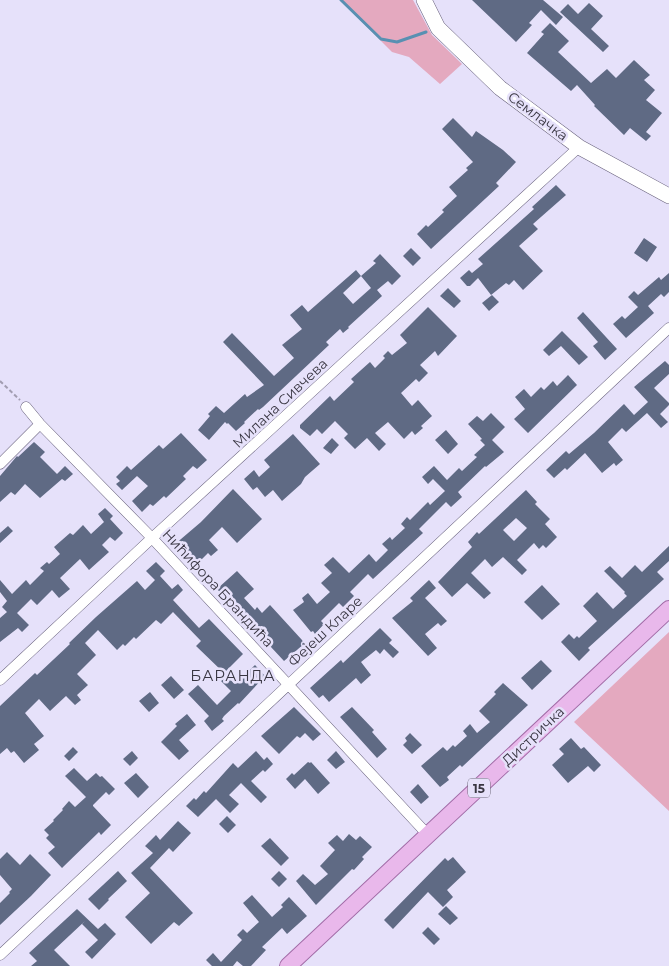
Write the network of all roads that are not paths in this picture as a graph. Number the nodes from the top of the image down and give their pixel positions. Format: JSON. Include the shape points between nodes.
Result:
{"nodes":[{"id":1,"x":426,"y":6,"type":"edge"},
{"id":2,"x":579,"y":146,"type":"junction"},
{"id":3,"x":669,"y":196,"type":"edge"},
{"id":4,"x":669,"y":328,"type":"edge"},
{"id":5,"x":26,"y":407,"type":"road end"},
{"id":6,"x":40,"y":424,"type":"junction"},
{"id":7,"x":0,"y":464,"type":"edge"},
{"id":8,"x":152,"y":538,"type":"junction"},
{"id":9,"x":669,"y":609,"type":"edge"},
{"id":10,"x":0,"y":680,"type":"edge"},
{"id":11,"x":288,"y":684,"type":"junction"},
{"id":12,"x":428,"y":835,"type":"junction"},
{"id":13,"x":0,"y":955,"type":"edge"},
{"id":14,"x":288,"y":966,"type":"edge"}],
"edges":[{"from":1,"to":2,"type":"main road","name":"Семлачка","via":[[438,28],[500,88]]},
{"from":2,"to":3,"type":"main road","name":"Семлачка"},
{"from":2,"to":8,"type":"street","name":"Милана Сивчева"},
{"from":4,"to":11,"type":"street","name":"Фејеш Кларе"},
{"from":5,"to":6,"type":"street","name":"Нићифора Брандића"},
{"from":6,"to":7,"type":"street"},
{"from":6,"to":8,"type":"street","name":"Нићифора Брандића"},
{"from":8,"to":10,"type":"street","name":"Милана Сивчева"},
{"from":8,"to":11,"type":"street","name":"Нићифора Брандића"},
{"from":9,"to":12,"type":"main road","name":"Дистричка","number":"15"},
{"from":11,"to":12,"type":"street","name":"Нићифора Брандића"},
{"from":11,"to":13,"type":"street","name":"Фејеш Кларе"},
{"from":12,"to":14,"type":"main road","name":"Дистричка","number":"15"}]}
